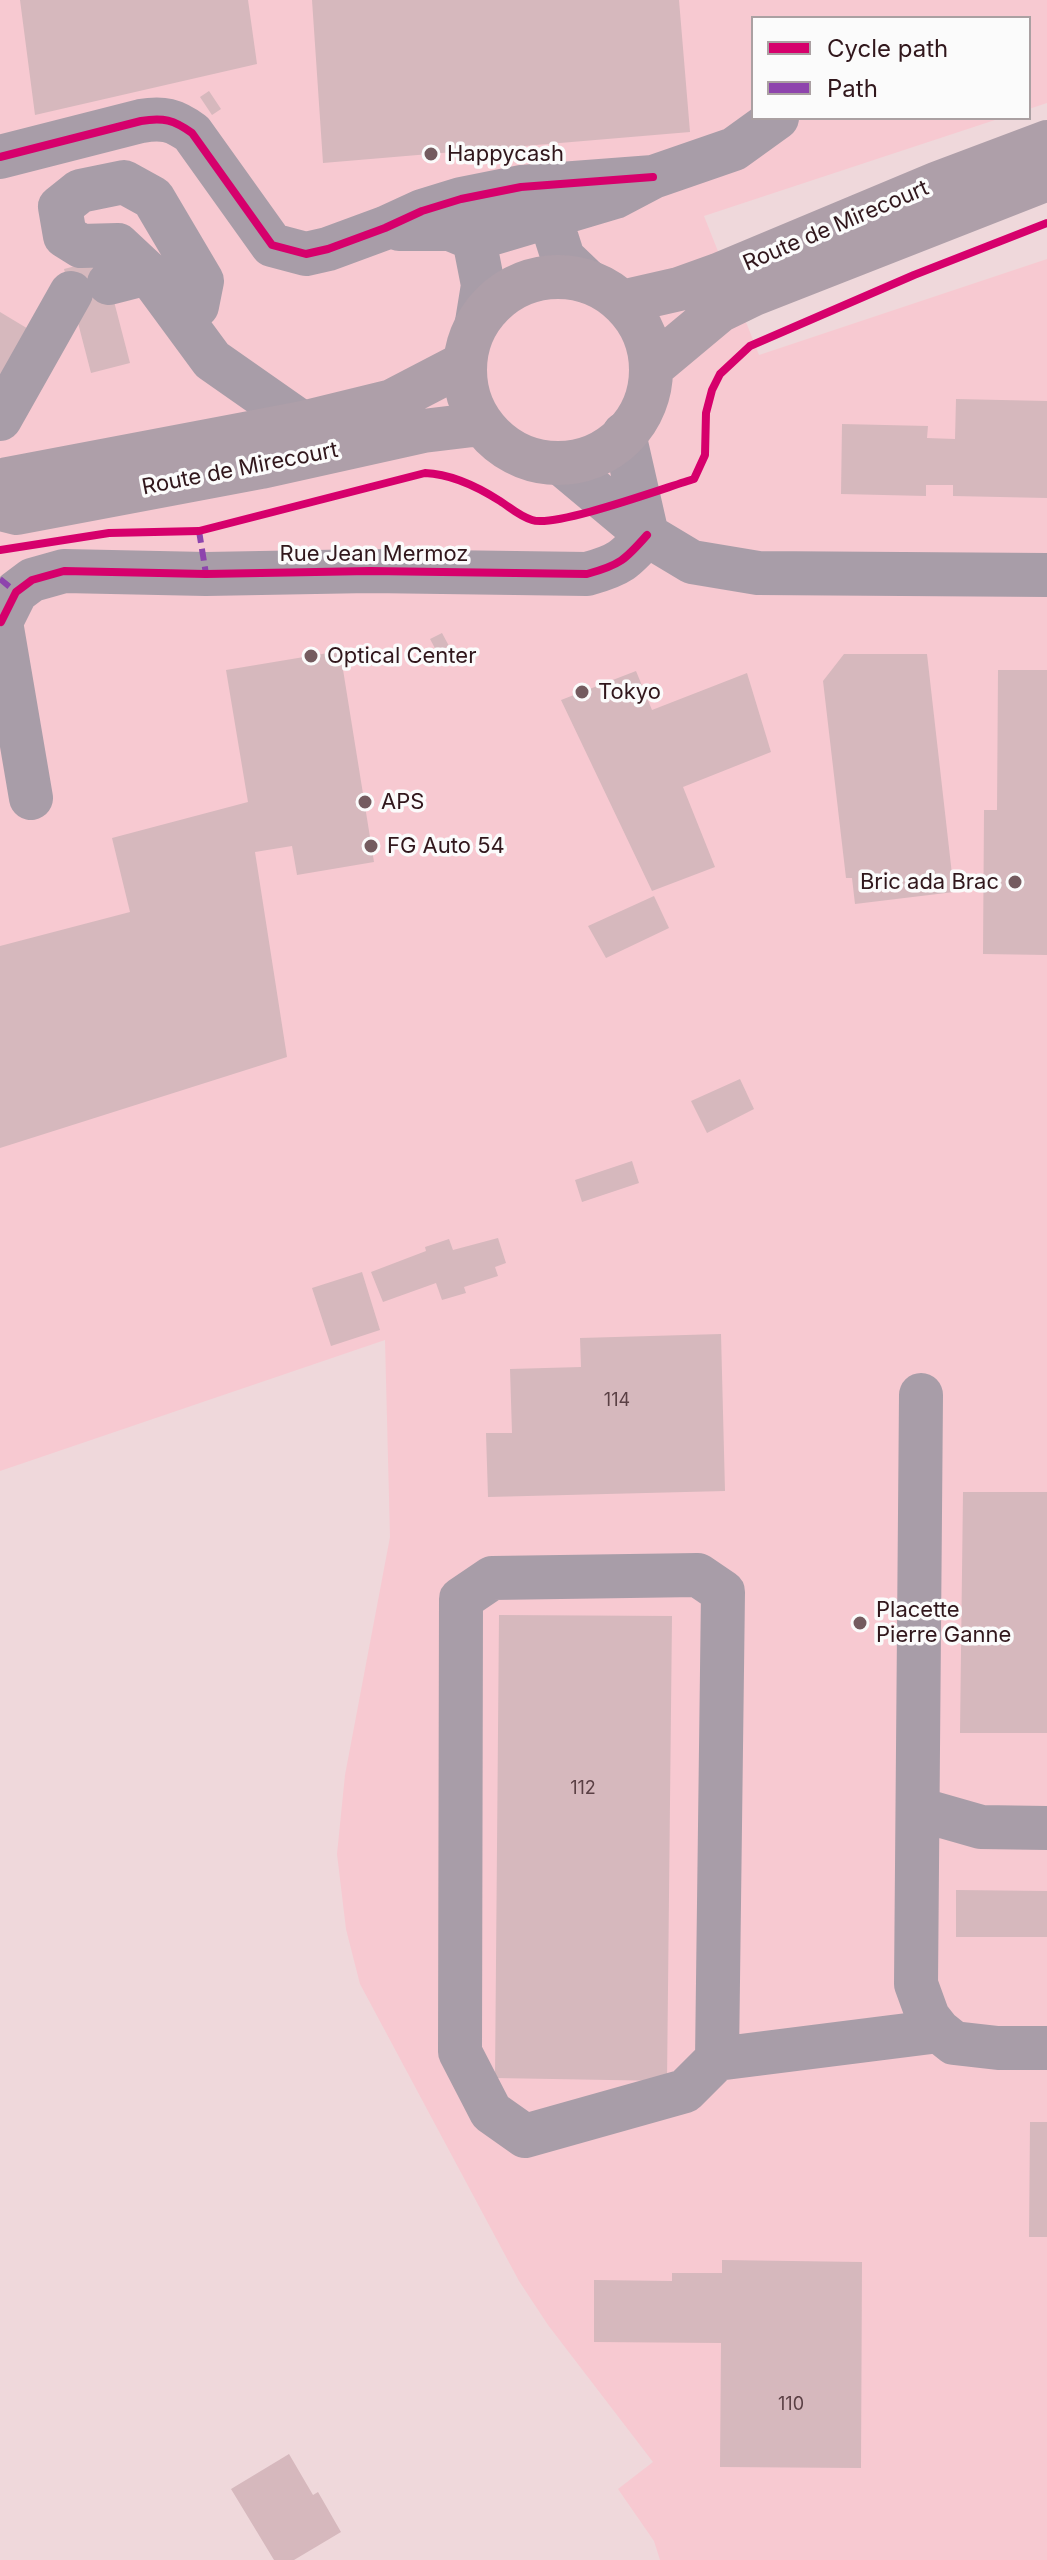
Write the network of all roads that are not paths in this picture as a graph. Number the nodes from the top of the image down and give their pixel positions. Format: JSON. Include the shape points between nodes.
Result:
{"nodes":[{"id":1,"x":774,"y":120,"type":"edge"},
{"id":2,"x":1047,"y":142,"type":"edge"},
{"id":3,"x":0,"y":157,"type":"edge"},
{"id":4,"x":1047,"y":179,"type":"edge"},
{"id":5,"x":522,"y":199,"type":"junction"},
{"id":6,"x":385,"y":228,"type":"junction"},
{"id":7,"x":474,"y":239,"type":"junction"},
{"id":8,"x":109,"y":283,"type":"junction"},
{"id":9,"x":605,"y":291,"type":"junction"},
{"id":10,"x":182,"y":318,"type":"junction"},
{"id":11,"x":471,"y":343,"type":"junction"},
{"id":12,"x":652,"y":367,"type":"junction"},
{"id":13,"x":0,"y":419,"type":"edge"},
{"id":14,"x":302,"y":423,"type":"junction"},
{"id":15,"x":481,"y":424,"type":"junction"},
{"id":16,"x":624,"y":434,"type":"junction"},
{"id":17,"x":562,"y":464,"type":"junction"},
{"id":18,"x":0,"y":485,"type":"edge"},
{"id":19,"x":0,"y":509,"type":"edge"},
{"id":20,"x":647,"y":535,"type":"junction"},
{"id":21,"x":1047,"y":575,"type":"edge"},
{"id":22,"x":1,"y":622,"type":"edge"},
{"id":23,"x":31,"y":798,"type":"dead end"},
{"id":24,"x":921,"y":1395,"type":"dead end"},
{"id":25,"x":918,"y":1809,"type":"junction"},
{"id":26,"x":1047,"y":1828,"type":"edge"},
{"id":27,"x":939,"y":2031,"type":"junction"},
{"id":28,"x":1047,"y":2048,"type":"edge"},
{"id":29,"x":717,"y":2059,"type":"junction"}],
"edges":[{"from":1,"to":5,"type":"street","via":[[734,149],[653,177]]},
{"from":2,"to":9,"type":"main road","name":"Route de Mirecourt","via":[[679,289]]},
{"from":3,"to":6,"type":"street","via":[[161,118],[192,133],[272,245],[306,254]]},
{"from":4,"to":12,"type":"main road","name":"Route de Mirecourt","via":[[754,294],[719,311]]},
{"from":5,"to":6,"type":"street","via":[[422,211]]},
{"from":5,"to":7,"type":"street"},
{"from":5,"to":7,"type":"street"},
{"from":5,"to":9,"type":"street","via":[[563,258]]},
{"from":6,"to":7,"type":"street","via":[[450,229]]},
{"from":7,"to":11,"type":"street","via":[[483,285]]},
{"from":8,"to":10,"type":"street"},
{"from":8,"to":10,"type":"street","via":[[118,245],[81,246],[65,236],[60,207],[80,191],[124,182],[153,198],[202,281],[197,306]]},
{"from":8,"to":13,"type":"street"},
{"from":9,"to":11,"type":"main road","via":[[566,276],[525,282],[490,305]]},
{"from":9,"to":12,"type":"main road","via":[[638,321]]},
{"from":10,"to":14,"type":"street","via":[[212,360]]},
{"from":11,"to":14,"type":"main road","name":"Route de Mirecourt","via":[[392,401]]},
{"from":11,"to":15,"type":"main road","via":[[465,384]]},
{"from":12,"to":16,"type":"main road","via":[[640,414]]},
{"from":14,"to":18,"type":"main road","name":"Route de Mirecourt","via":[[7,479]]},
{"from":15,"to":17,"type":"main road","via":[[516,454]]},
{"from":15,"to":19,"type":"main road","name":"Route de Mirecourt","via":[[423,431],[17,513]]},
{"from":16,"to":17,"type":"main road","via":[[585,460]]},
{"from":16,"to":20,"type":"street"},
{"from":17,"to":20,"type":"street"},
{"from":20,"to":21,"type":"street","via":[[692,562],[758,573]]},
{"from":20,"to":22,"type":"street","name":"Rue Jean Mermoz","via":[[627,558],[587,574],[64,571],[32,580],[16,592]]},
{"from":22,"to":23,"type":"street"},
{"from":24,"to":25,"type":"street"},
{"from":25,"to":26,"type":"street","via":[[981,1827]]},
{"from":25,"to":27,"type":"street","via":[[916,1984]]},
{"from":27,"to":28,"type":"street","via":[[954,2043]]},
{"from":27,"to":29,"type":"street"},
{"from":29,"to":29,"type":"street","via":[[685,2091],[525,2136],[491,2112],[460,2052],[461,1599],[492,1578],[698,1575],[723,1592]]}]}
